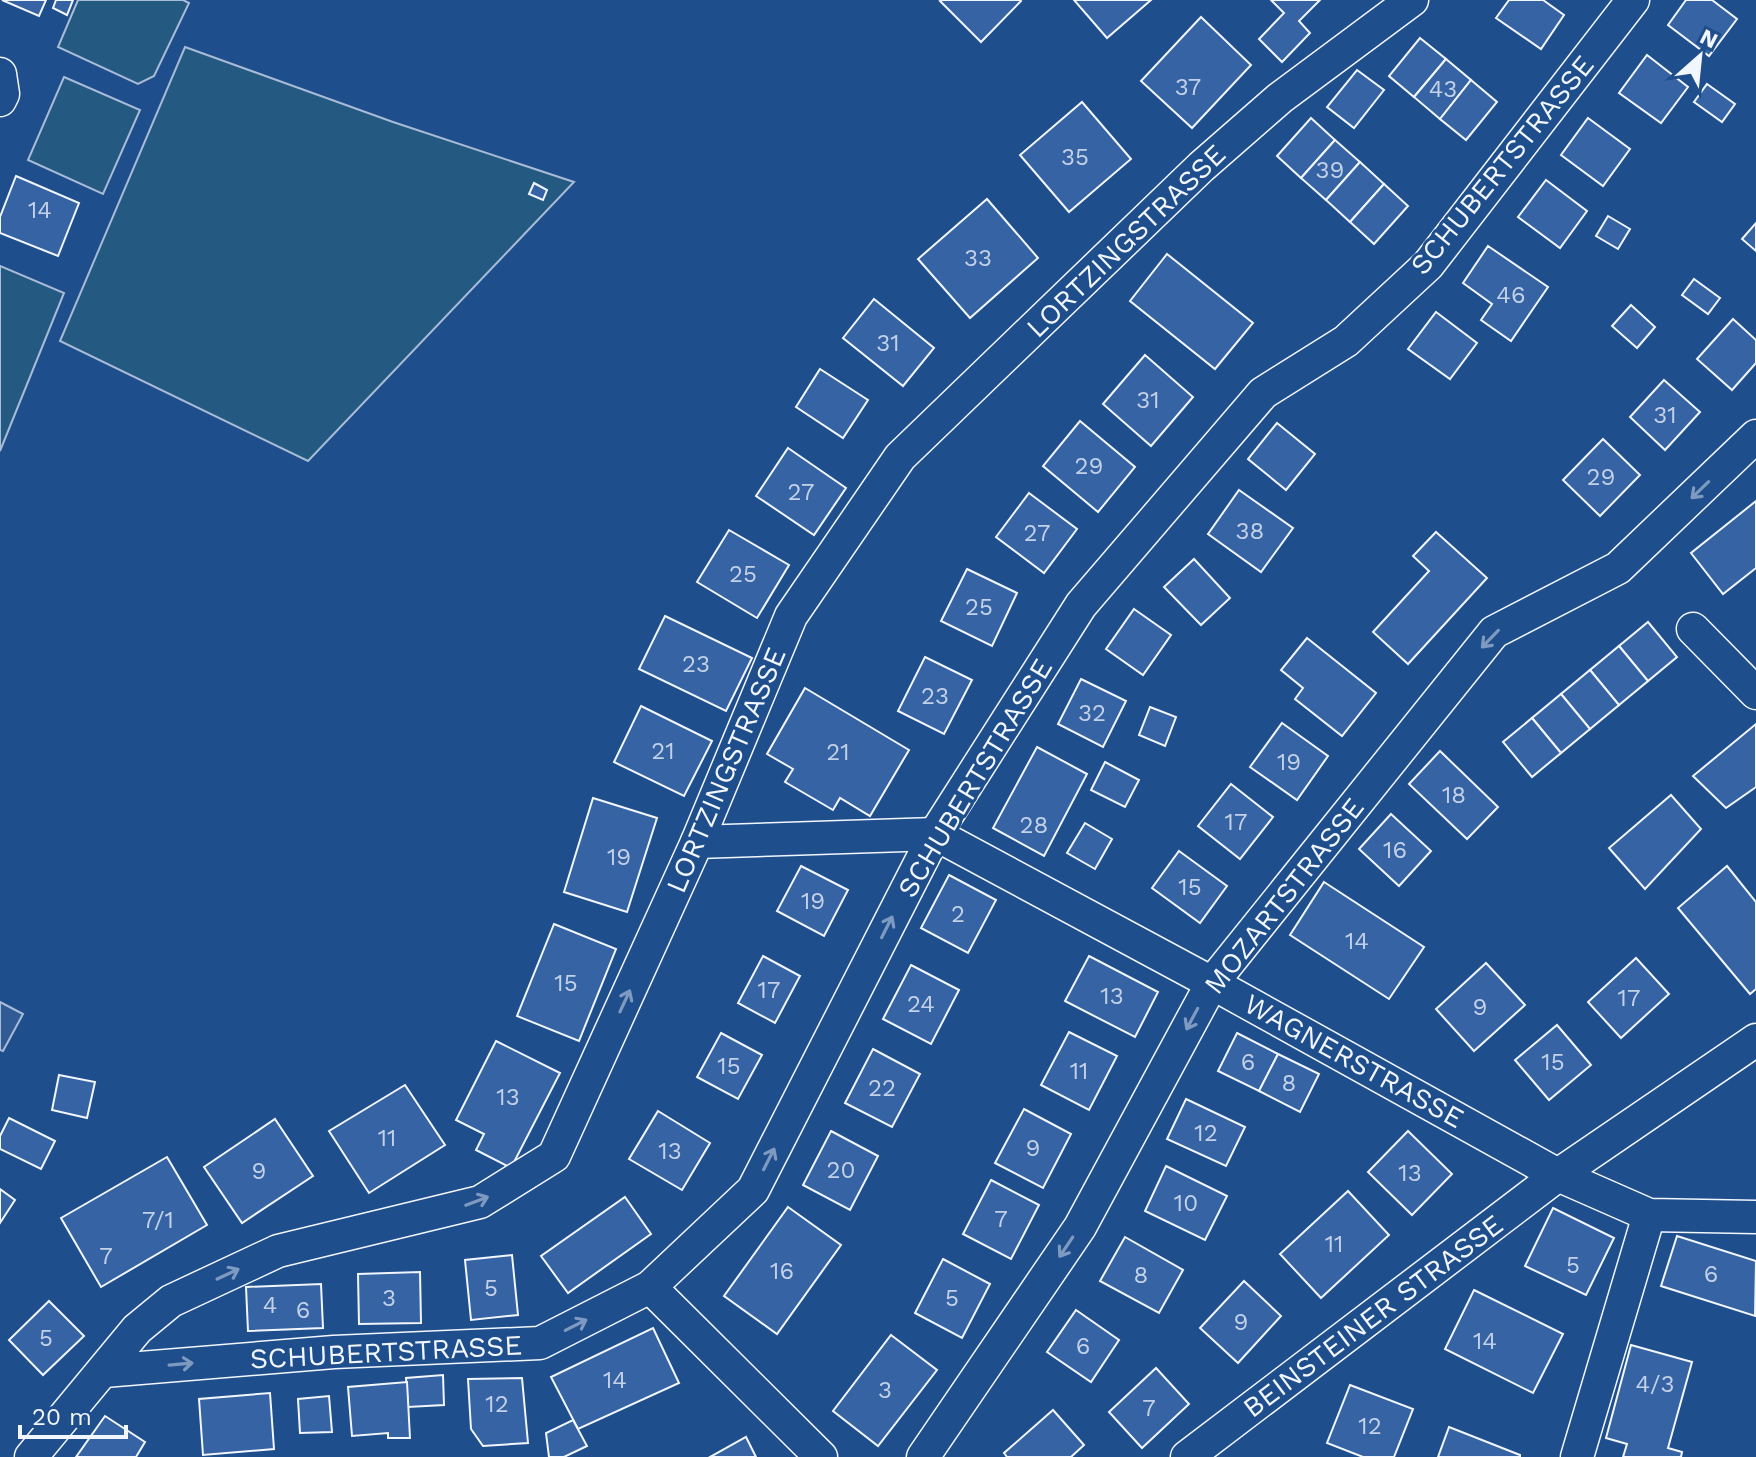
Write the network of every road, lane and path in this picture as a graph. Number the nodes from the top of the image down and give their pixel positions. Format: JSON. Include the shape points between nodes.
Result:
{"nodes":[{"id":1,"x":1412,"y":0,"type":"edge"},
{"id":2,"x":1633,"y":0,"type":"edge"},
{"id":3,"x":0,"y":74,"type":"edge"},
{"id":4,"x":0,"y":100,"type":"edge"},
{"id":5,"x":1756,"y":436,"type":"edge"},
{"id":6,"x":1693,"y":629,"type":"dead end"},
{"id":7,"x":1756,"y":693,"type":"edge"},
{"id":8,"x":935,"y":834,"type":"junction"},
{"id":9,"x":697,"y":842,"type":"junction"},
{"id":10,"x":1212,"y":983,"type":"junction"},
{"id":11,"x":1756,"y":1040,"type":"edge"},
{"id":12,"x":1558,"y":1175,"type":"junction"},
{"id":13,"x":1649,"y":1215,"type":"junction"},
{"id":14,"x":1756,"y":1217,"type":"edge"},
{"id":15,"x":650,"y":1287,"type":"junction"},
{"id":16,"x":104,"y":1371,"type":"junction"},
{"id":17,"x":1194,"y":1456,"type":"edge"},
{"id":18,"x":31,"y":1457,"type":"edge"},
{"id":19,"x":821,"y":1457,"type":"edge"},
{"id":20,"x":923,"y":1457,"type":"edge"},
{"id":21,"x":1577,"y":1457,"type":"edge"}],
"edges":[{"from":1,"to":9,"type":"street","name":"LORTZINGSTRASSE","via":[[1280,98],[1201,167],[900,457],[791,616]]},
{"from":2,"to":8,"type":"street","name":"SCHUBERTSTRASSE","via":[[1428,265],[1346,341],[1263,393],[1081,605]]},
{"from":3,"to":4,"type":"street"},
{"from":5,"to":10,"type":"street","name":"MOZARTSTRASSE","one_way":true,"via":[[1618,568],[1494,632]]},
{"from":6,"to":7,"type":"street"},
{"from":8,"to":9,"type":"street"},
{"from":8,"to":10,"type":"street","name":"WAGNERSTRASSE"},
{"from":15,"to":8,"type":"street","name":"SCHUBERTSTRASSE","one_way":true,"via":[[753,1190]]},
{"from":16,"to":9,"type":"street","name":"LORTZINGSTRASSE","one_way":true,"via":[[137,1329],[171,1301],[278,1251],[480,1202],[554,1156]]},
{"from":10,"to":12,"type":"street","name":"WAGNERSTRASSE"},
{"from":10,"to":20,"type":"street","name":"MOZARTSTRASSE","one_way":true,"via":[[1080,1227]]},
{"from":11,"to":12,"type":"street","name":"BEINSTEINER STRASSE"},
{"from":12,"to":13,"type":"street"},
{"from":12,"to":17,"type":"street","name":"BEINSTEINER STRASSE"},
{"from":13,"to":14,"type":"street"},
{"from":13,"to":21,"type":"street"},
{"from":16,"to":15,"type":"street","name":"SCHUBERTSTRASSE","one_way":true,"via":[[334,1352],[540,1343]]},
{"from":15,"to":19,"type":"street"},
{"from":16,"to":18,"type":"street","name":"LORTZINGSTRASSE"}]}
